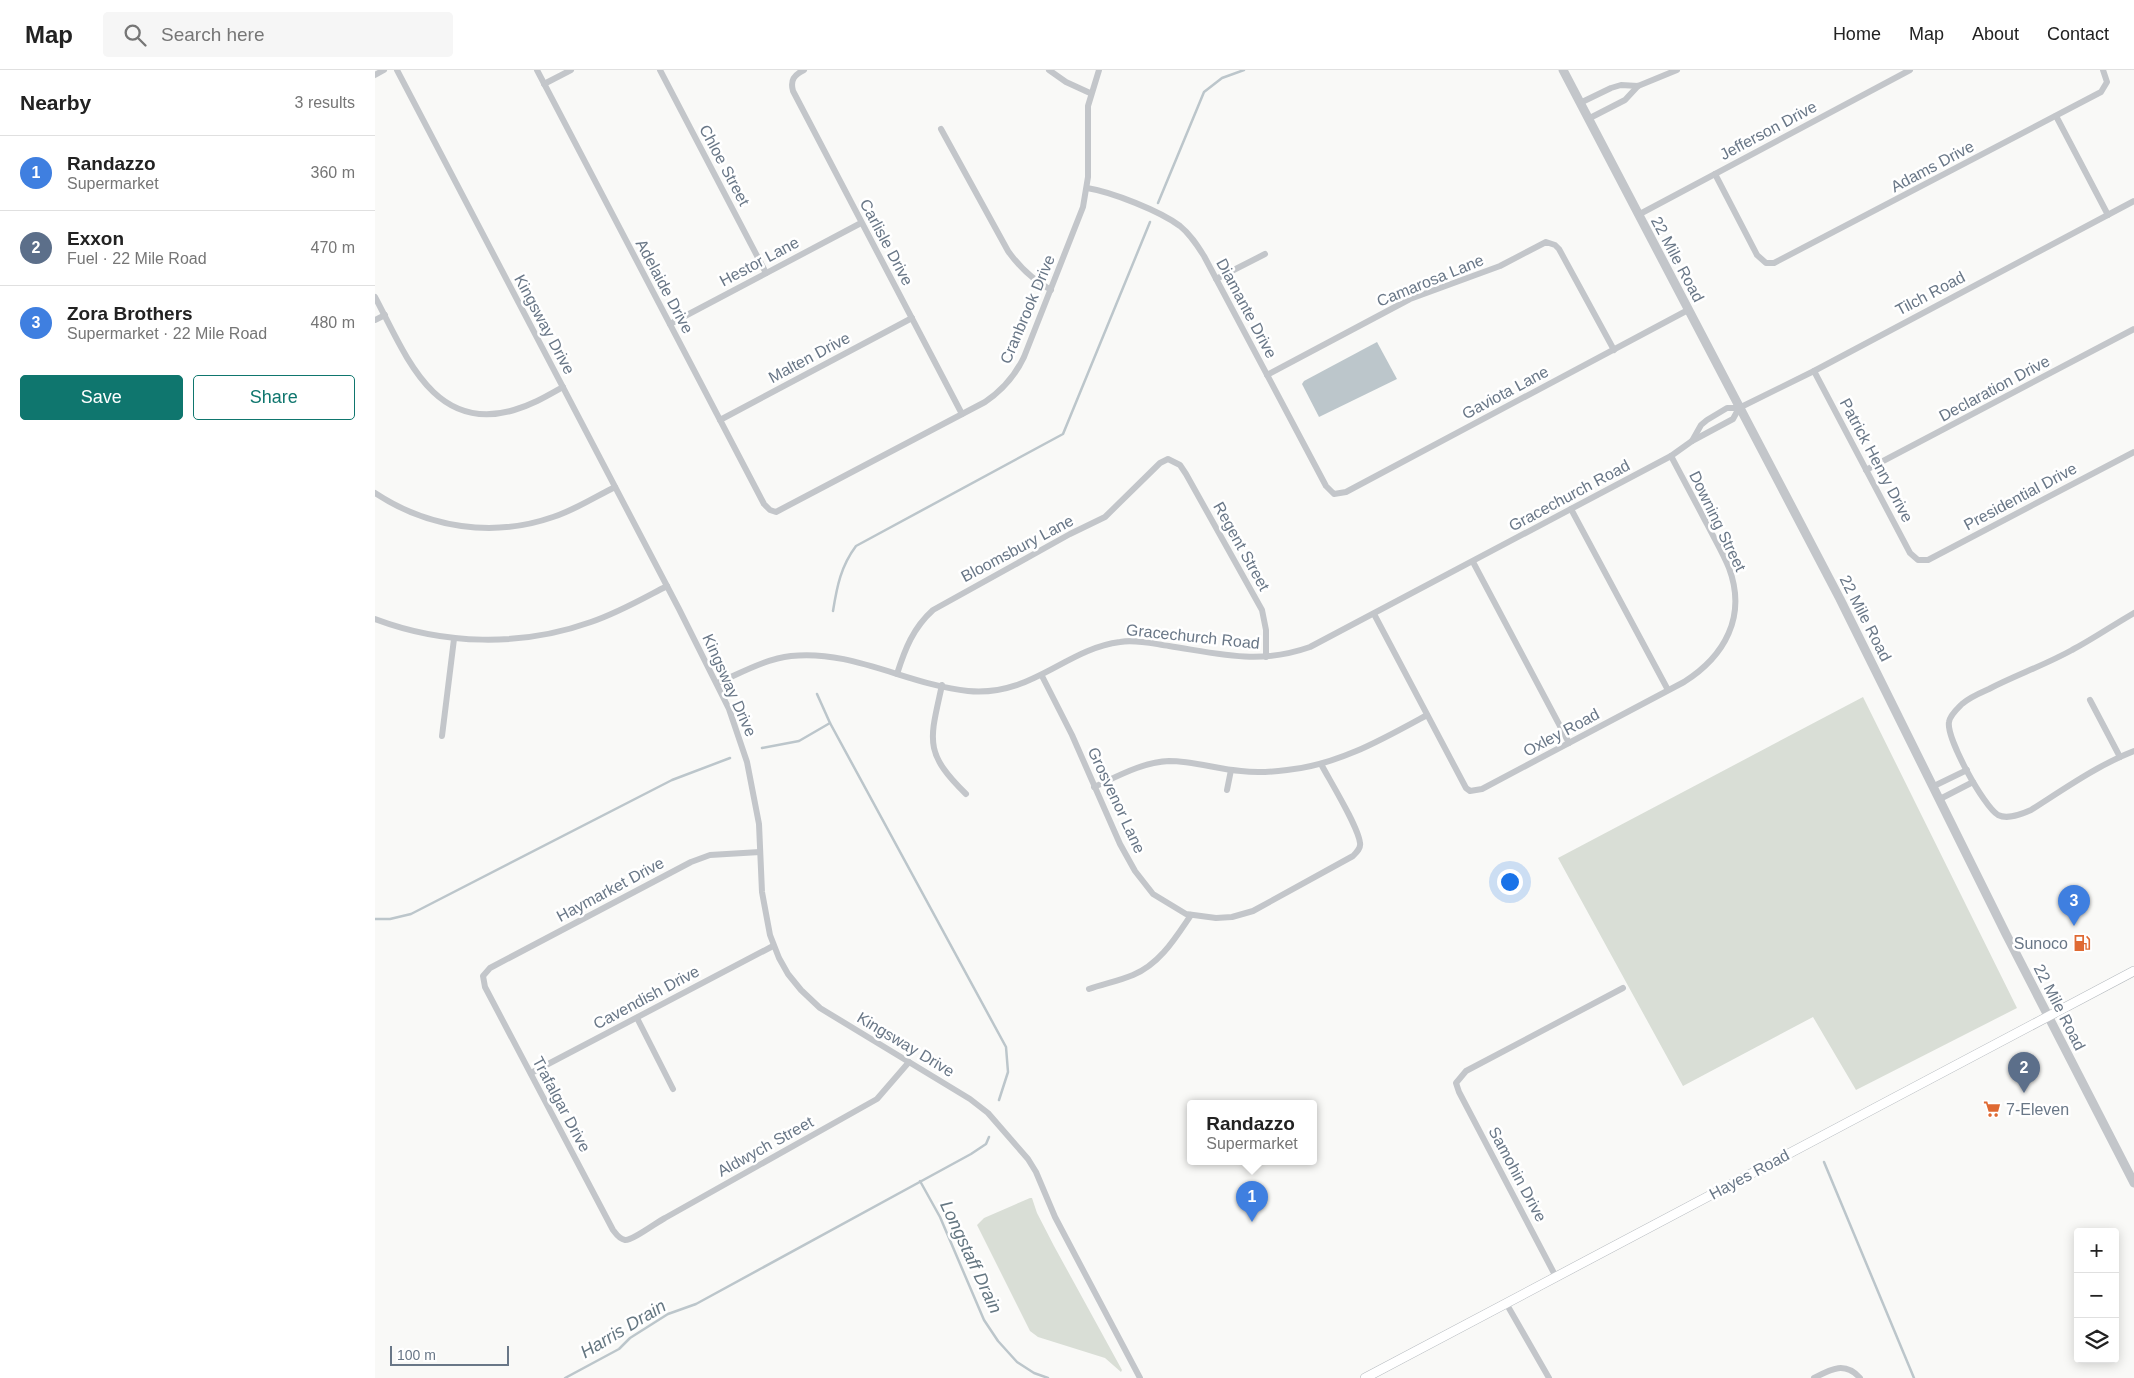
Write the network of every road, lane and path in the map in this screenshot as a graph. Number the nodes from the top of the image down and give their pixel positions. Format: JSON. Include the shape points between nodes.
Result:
{"nodes":[{"id":1,"x":384,"y":70,"type":"edge"},
{"id":2,"x":397,"y":70,"type":"edge"},
{"id":3,"x":537,"y":70,"type":"edge"},
{"id":4,"x":571,"y":70,"type":"edge"},
{"id":5,"x":659,"y":70,"type":"edge"},
{"id":6,"x":804,"y":70,"type":"edge"},
{"id":7,"x":1049,"y":70,"type":"edge"},
{"id":8,"x":1099,"y":70,"type":"edge"},
{"id":9,"x":1563,"y":70,"type":"edge"},
{"id":10,"x":1677,"y":70,"type":"edge"},
{"id":11,"x":1910,"y":70,"type":"edge"},
{"id":12,"x":2103,"y":70,"type":"edge"},
{"id":13,"x":375,"y":75,"type":"edge"},
{"id":14,"x":544,"y":84,"type":"junction"},
{"id":15,"x":1638,"y":86,"type":"junction"},
{"id":16,"x":1090,"y":93,"type":"junction"},
{"id":17,"x":1580,"y":103,"type":"junction"},
{"id":18,"x":2056,"y":116,"type":"junction"},
{"id":19,"x":1588,"y":119,"type":"junction"},
{"id":20,"x":941,"y":128,"type":"dead end"},
{"id":21,"x":1715,"y":174,"type":"junction"},
{"id":22,"x":1087,"y":188,"type":"junction"},
{"id":23,"x":2134,"y":201,"type":"edge"},
{"id":24,"x":1638,"y":215,"type":"junction"},
{"id":25,"x":2107,"y":215,"type":"junction"},
{"id":26,"x":861,"y":222,"type":"junction"},
{"id":27,"x":1265,"y":254,"type":"dead end"},
{"id":28,"x":765,"y":273,"type":"junction"},
{"id":29,"x":1216,"y":279,"type":"junction"},
{"id":30,"x":1051,"y":290,"type":"junction"},
{"id":31,"x":375,"y":296,"type":"edge"},
{"id":32,"x":1688,"y":310,"type":"junction"},
{"id":33,"x":385,"y":315,"type":"junction"},
{"id":34,"x":912,"y":318,"type":"junction"},
{"id":35,"x":375,"y":320,"type":"edge"},
{"id":36,"x":669,"y":324,"type":"junction"},
{"id":37,"x":2134,"y":329,"type":"edge"},
{"id":38,"x":1614,"y":350,"type":"junction"},
{"id":39,"x":1815,"y":371,"type":"junction"},
{"id":40,"x":1267,"y":375,"type":"junction"},
{"id":41,"x":563,"y":387,"type":"junction"},
{"id":42,"x":1739,"y":408,"type":"junction"},
{"id":43,"x":962,"y":414,"type":"junction"},
{"id":44,"x":720,"y":420,"type":"junction"},
{"id":45,"x":1693,"y":440,"type":"junction"},
{"id":46,"x":2134,"y":452,"type":"edge"},
{"id":47,"x":1671,"y":456,"type":"junction"},
{"id":48,"x":1168,"y":459,"type":"joint"},
{"id":49,"x":1866,"y":470,"type":"junction"},
{"id":50,"x":615,"y":487,"type":"junction"},
{"id":51,"x":375,"y":493,"type":"edge"},
{"id":52,"x":1334,"y":494,"type":"joint"},
{"id":53,"x":1571,"y":509,"type":"junction"},
{"id":54,"x":773,"y":511,"type":"joint"},
{"id":55,"x":1918,"y":560,"type":"joint"},
{"id":56,"x":1473,"y":562,"type":"junction"},
{"id":57,"x":667,"y":586,"type":"junction"},
{"id":58,"x":2134,"y":613,"type":"edge"},
{"id":59,"x":1374,"y":614,"type":"junction"},
{"id":60,"x":375,"y":619,"type":"edge"},
{"id":61,"x":454,"y":639,"type":"junction"},
{"id":62,"x":1266,"y":657,"type":"junction"},
{"id":63,"x":897,"y":674,"type":"junction"},
{"id":64,"x":1042,"y":676,"type":"junction"},
{"id":65,"x":717,"y":683,"type":"junction"},
{"id":66,"x":942,"y":685,"type":"junction"},
{"id":67,"x":1668,"y":690,"type":"junction"},
{"id":68,"x":2089,"y":700,"type":"dead end"},
{"id":69,"x":1427,"y":715,"type":"junction"},
{"id":70,"x":442,"y":736,"type":"dead end"},
{"id":71,"x":1569,"y":743,"type":"junction"},
{"id":72,"x":2134,"y":751,"type":"edge"},
{"id":73,"x":2120,"y":757,"type":"junction"},
{"id":74,"x":1321,"y":764,"type":"junction"},
{"id":75,"x":1231,"y":770,"type":"junction"},
{"id":76,"x":1967,"y":770,"type":"junction"},
{"id":77,"x":1973,"y":782,"type":"junction"},
{"id":78,"x":1934,"y":786,"type":"junction"},
{"id":79,"x":1094,"y":787,"type":"junction"},
{"id":80,"x":1227,"y":790,"type":"dead end"},
{"id":81,"x":966,"y":794,"type":"dead end"},
{"id":82,"x":1940,"y":799,"type":"junction"},
{"id":83,"x":761,"y":852,"type":"junction"},
{"id":84,"x":1191,"y":915,"type":"junction"},
{"id":85,"x":773,"y":946,"type":"junction"},
{"id":86,"x":2134,"y":971,"type":"edge"},
{"id":87,"x":483,"y":976,"type":"joint"},
{"id":88,"x":1623,"y":988,"type":"dead end"},
{"id":89,"x":1089,"y":989,"type":"dead end"},
{"id":90,"x":2048,"y":1016,"type":"junction"},
{"id":91,"x":637,"y":1018,"type":"junction"},
{"id":92,"x":909,"y":1062,"type":"junction"},
{"id":93,"x":531,"y":1073,"type":"junction"},
{"id":94,"x":673,"y":1089,"type":"dead end"},
{"id":95,"x":2134,"y":1183,"type":"edge"},
{"id":96,"x":625,"y":1240,"type":"joint"},
{"id":97,"x":1555,"y":1277,"type":"junction"},
{"id":98,"x":1506,"y":1303,"type":"junction"},
{"id":99,"x":1140,"y":1378,"type":"edge"},
{"id":100,"x":1365,"y":1378,"type":"edge"},
{"id":101,"x":1549,"y":1378,"type":"edge"},
{"id":102,"x":1814,"y":1378,"type":"edge"},
{"id":103,"x":1860,"y":1378,"type":"edge"}],
"edges":[{"from":1,"to":13,"type":"street"},
{"from":2,"to":41,"type":"street","name":"Kingsway Drive"},
{"from":3,"to":14,"type":"street","name":"Adelaide Drive"},
{"from":4,"to":14,"type":"street"},
{"from":5,"to":28,"type":"street","name":"Chloe Street"},
{"from":6,"to":26,"type":"street","name":"Carlisle Drive","via":[[794,76],[793,91]]},
{"from":7,"to":16,"type":"street"},
{"from":8,"to":16,"type":"street","name":"Cranbrook Drive"},
{"from":9,"to":17,"type":"street","name":"22 Mile Road"},
{"from":10,"to":15,"type":"street"},
{"from":11,"to":21,"type":"street","name":"Jefferson Drive"},
{"from":12,"to":18,"type":"street","name":"Adams Drive","via":[[2107,79],[2101,92]]},
{"from":14,"to":36,"type":"street","name":"Adelaide Drive"},
{"from":15,"to":17,"type":"street","via":[[1621,85]]},
{"from":15,"to":19,"type":"street","via":[[1625,100]]},
{"from":16,"to":22,"type":"street","name":"Cranbrook Drive"},
{"from":17,"to":19,"type":"street","name":"22 Mile Road"},
{"from":18,"to":21,"type":"street","name":"Adams Drive","via":[[1779,262],[1766,263],[1757,255]]},
{"from":18,"to":25,"type":"street"},
{"from":19,"to":24,"type":"street","name":"22 Mile Road"},
{"from":20,"to":30,"type":"street","via":[[1008,251],[1031,277]]},
{"from":21,"to":24,"type":"street","name":"Jefferson Drive"},
{"from":22,"to":29,"type":"street","name":"Diamante Drive","via":[[1111,194],[1179,226],[1198,247]]},
{"from":22,"to":30,"type":"street","name":"Cranbrook Drive","via":[[1076,228]]},
{"from":23,"to":25,"type":"street","name":"Tilch Road"},
{"from":24,"to":32,"type":"street","name":"22 Mile Road"},
{"from":25,"to":39,"type":"street","name":"Tilch Road"},
{"from":26,"to":28,"type":"street","name":"Hestor Lane"},
{"from":26,"to":34,"type":"street","name":"Carlisle Drive"},
{"from":27,"to":29,"type":"street"},
{"from":28,"to":36,"type":"street","name":"Hestor Lane"},
{"from":29,"to":40,"type":"street","name":"Diamante Drive"},
{"from":30,"to":43,"type":"street","name":"Cranbrook Drive","via":[[1013,377],[993,397]]},
{"from":31,"to":33,"type":"street"},
{"from":32,"to":38,"type":"street","name":"Gaviota Lane"},
{"from":32,"to":42,"type":"street","name":"22 Mile Road"},
{"from":33,"to":35,"type":"street"},
{"from":33,"to":41,"type":"street","via":[[415,372],[427,387],[458,408],[479,415],[502,413],[524,407]]},
{"from":34,"to":43,"type":"street","name":"Carlisle Drive"},
{"from":34,"to":44,"type":"street","name":"Malten Drive"},
{"from":36,"to":44,"type":"street","name":"Adelaide Drive"},
{"from":37,"to":49,"type":"street","name":"Declaration Drive"},
{"from":38,"to":40,"type":"street","name":"Camarosa Lane","via":[[1559,249],[1551,242],[1489,270],[1410,299]]},
{"from":38,"to":52,"type":"street","name":"Gaviota Lane","via":[[1346,492]]},
{"from":39,"to":42,"type":"street","name":"Tilch Road"},
{"from":39,"to":49,"type":"street","name":"Patrick Henry Drive"},
{"from":40,"to":52,"type":"street","name":"Diamante Drive","via":[[1326,486]]},
{"from":41,"to":50,"type":"street","name":"Kingsway Drive"},
{"from":42,"to":45,"type":"street","name":"Gracechurch Road","via":[[1733,419]]},
{"from":42,"to":45,"type":"street","name":"Gracechurch Road","via":[[1727,408],[1707,420]]},
{"from":42,"to":78,"type":"street","name":"22 Mile Road"},
{"from":43,"to":54,"type":"street","name":"Cranbrook Drive","via":[[783,509]]},
{"from":44,"to":54,"type":"street","name":"Adelaide Drive","via":[[764,504]]},
{"from":45,"to":47,"type":"street","name":"Gracechurch Road"},
{"from":46,"to":55,"type":"street","name":"Presidential Drive","via":[[1928,560]]},
{"from":47,"to":53,"type":"street","name":"Gracechurch Road"},
{"from":47,"to":67,"type":"street","name":"Downing Street","via":[[1727,564],[1735,599],[1730,628],[1716,656],[1701,670]]},
{"from":48,"to":62,"type":"street","name":"Regent Street","via":[[1180,465],[1186,474],[1261,610],[1266,630]]},
{"from":48,"to":63,"type":"street","name":"Bloomsbury Lane","via":[[1105,517],[933,610],[907,644]]},
{"from":49,"to":55,"type":"street","name":"Patrick Henry Drive","via":[[1910,553]]},
{"from":50,"to":51,"type":"street","via":[[555,516],[525,525],[491,528],[470,528],[430,520],[399,508]]},
{"from":50,"to":57,"type":"street","name":"Kingsway Drive"},
{"from":53,"to":56,"type":"street","name":"Gracechurch Road"},
{"from":53,"to":67,"type":"street"},
{"from":56,"to":59,"type":"street","name":"Gracechurch Road"},
{"from":56,"to":71,"type":"street"},
{"from":57,"to":61,"type":"street","via":[[617,612],[569,630],[510,640]]},
{"from":57,"to":65,"type":"street","name":"Kingsway Drive"},
{"from":58,"to":76,"type":"street","via":[[2071,651],[2009,678],[1963,703],[1948,723]]},
{"from":59,"to":62,"type":"street","name":"Gracechurch Road","via":[[1311,648]]},
{"from":59,"to":69,"type":"street"},
{"from":60,"to":61,"type":"street"},
{"from":61,"to":70,"type":"street"},
{"from":62,"to":64,"type":"street","name":"Gracechurch Road","via":[[1247,658],[1122,641],[1099,646]]},
{"from":63,"to":65,"type":"street","name":"Gracechurch Road","via":[[833,657],[810,655],[770,660]]},
{"from":63,"to":66,"type":"street","name":"Gracechurch Road"},
{"from":64,"to":66,"type":"street","name":"Gracechurch Road","via":[[1003,690],[968,691]]},
{"from":64,"to":79,"type":"street","name":"Grosvenor Lane"},
{"from":65,"to":83,"type":"street","name":"Kingsway Drive","via":[[747,762]]},
{"from":66,"to":81,"type":"street","via":[[933,726],[933,745],[940,765]]},
{"from":67,"to":71,"type":"street","name":"Oxley Road"},
{"from":68,"to":73,"type":"street"},
{"from":69,"to":71,"type":"street","name":"Oxley Road","via":[[1470,791],[1482,789]]},
{"from":69,"to":74,"type":"street","via":[[1365,749]]},
{"from":72,"to":73,"type":"street"},
{"from":73,"to":77,"type":"street","via":[[2031,810],[2005,817],[1990,808]]},
{"from":74,"to":75,"type":"street","via":[[1260,772]]},
{"from":74,"to":84,"type":"street","name":"Grosvenor Lane","via":[[1361,843],[1353,856],[1253,911],[1232,917]]},
{"from":75,"to":79,"type":"street","via":[[1186,762],[1164,762],[1144,766]]},
{"from":75,"to":80,"type":"street"},
{"from":76,"to":77,"type":"street"},
{"from":76,"to":78,"type":"street"},
{"from":77,"to":82,"type":"street"},
{"from":78,"to":82,"type":"street","name":"22 Mile Road"},
{"from":79,"to":84,"type":"street","name":"Grosvenor Lane","via":[[1120,844],[1146,887],[1159,899]]},
{"from":82,"to":90,"type":"street","name":"22 Mile Road"},
{"from":83,"to":85,"type":"street","name":"Kingsway Drive","via":[[766,920]]},
{"from":83,"to":87,"type":"street","name":"Haymarket Drive","via":[[709,855],[691,862],[490,968]]},
{"from":84,"to":89,"type":"street","via":[[1167,950],[1153,962],[1135,975]]},
{"from":85,"to":91,"type":"street","name":"Cavendish Drive"},
{"from":85,"to":92,"type":"street","name":"Kingsway Drive","via":[[791,978],[815,1004]]},
{"from":86,"to":90,"type":"main road","name":"Hayes Road"},
{"from":87,"to":93,"type":"street","name":"Trafalgar Drive","via":[[483,983]]},
{"from":88,"to":97,"type":"street","name":"Samohin Drive","via":[[1466,1071],[1456,1083]]},
{"from":90,"to":95,"type":"street","name":"22 Mile Road"},
{"from":90,"to":97,"type":"main road","name":"Hayes Road"},
{"from":91,"to":93,"type":"street","name":"Cavendish Drive"},
{"from":91,"to":94,"type":"street"},
{"from":92,"to":96,"type":"street","name":"Aldwych Street","via":[[877,1099]]},
{"from":92,"to":99,"type":"street","name":"Kingsway Drive","via":[[988,1112],[1028,1159]]},
{"from":93,"to":96,"type":"street","name":"Trafalgar Drive","via":[[613,1230]]},
{"from":97,"to":98,"type":"main road","name":"Hayes Road"},
{"from":98,"to":100,"type":"main road","name":"Hayes Road"},
{"from":98,"to":101,"type":"street"},
{"from":102,"to":103,"type":"street","via":[[1831,1369],[1844,1367]]}]}
